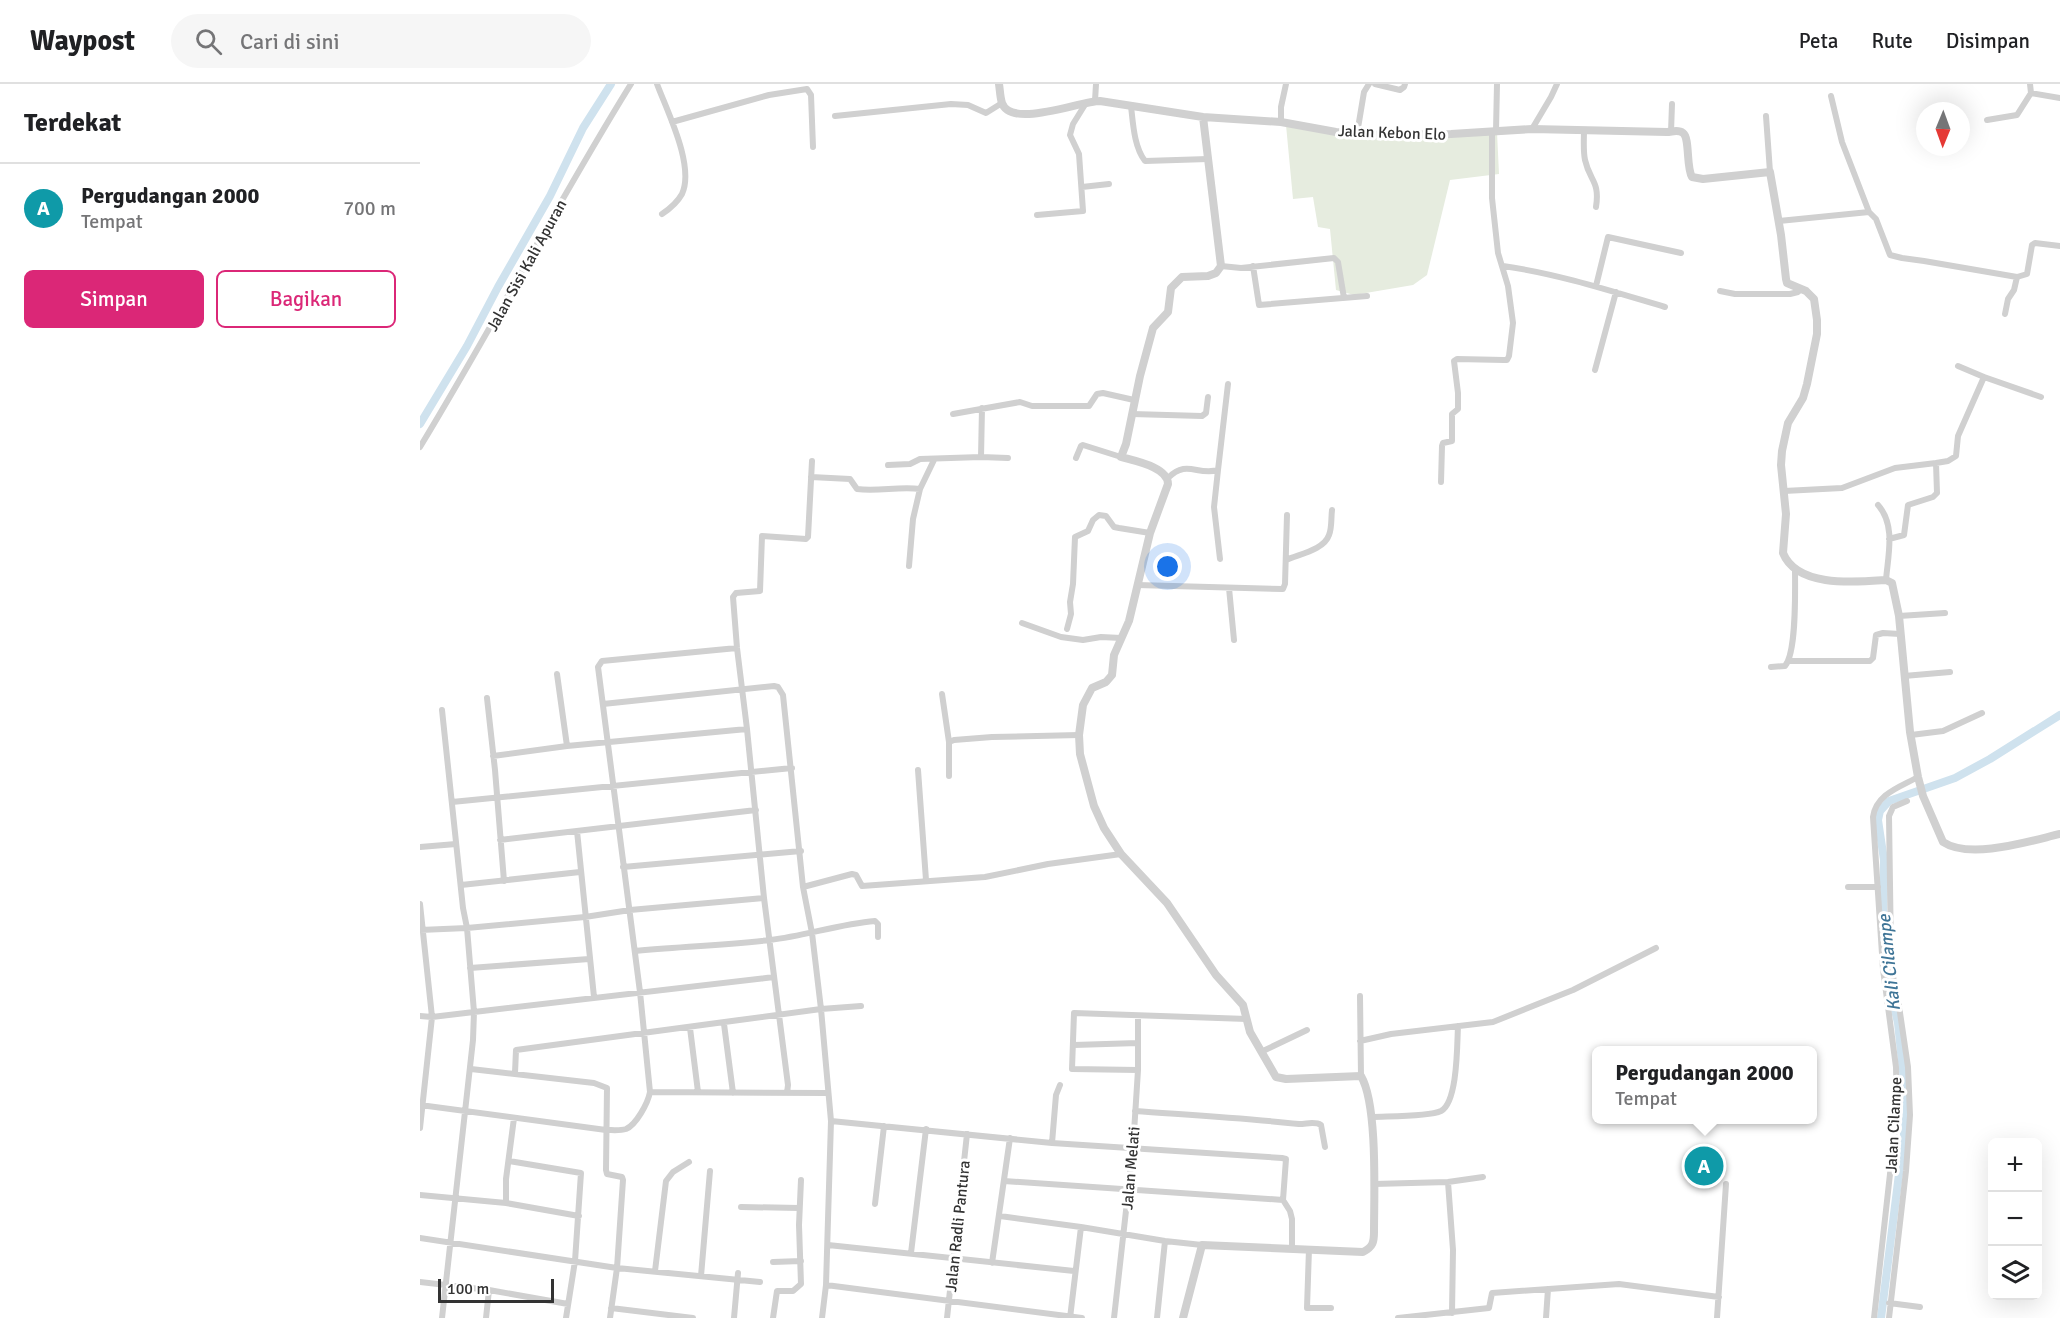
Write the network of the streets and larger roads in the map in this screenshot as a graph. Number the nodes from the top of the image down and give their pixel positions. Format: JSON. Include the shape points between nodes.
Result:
{"nodes":[{"id":1,"x":631,"y":84,"type":"edge"},
{"id":2,"x":657,"y":84,"type":"edge"},
{"id":3,"x":999,"y":84,"type":"edge"},
{"id":4,"x":1096,"y":84,"type":"edge"},
{"id":5,"x":1286,"y":84,"type":"edge"},
{"id":6,"x":1369,"y":84,"type":"edge"},
{"id":7,"x":1375,"y":84,"type":"edge"},
{"id":8,"x":1405,"y":84,"type":"edge"},
{"id":9,"x":1497,"y":84,"type":"edge"},
{"id":10,"x":1557,"y":84,"type":"edge"},
{"id":11,"x":2030,"y":84,"type":"edge"},
{"id":12,"x":2031,"y":93,"type":"junction"},
{"id":13,"x":1831,"y":96,"type":"dead end"},
{"id":14,"x":2060,"y":98,"type":"edge"},
{"id":15,"x":1095,"y":101,"type":"junction"},
{"id":16,"x":1086,"y":102,"type":"junction"},
{"id":17,"x":1002,"y":103,"type":"junction"},
{"id":18,"x":1672,"y":104,"type":"dead end"},
{"id":19,"x":1131,"y":106,"type":"junction"},
{"id":20,"x":836,"y":116,"type":"dead end"},
{"id":21,"x":1766,"y":116,"type":"dead end"},
{"id":22,"x":1203,"y":117,"type":"junction"},
{"id":23,"x":1986,"y":120,"type":"dead end"},
{"id":24,"x":672,"y":122,"type":"junction"},
{"id":25,"x":1281,"y":122,"type":"junction"},
{"id":26,"x":1532,"y":129,"type":"junction"},
{"id":27,"x":1584,"y":130,"type":"junction"},
{"id":28,"x":1494,"y":131,"type":"junction"},
{"id":29,"x":1671,"y":132,"type":"junction"},
{"id":30,"x":1357,"y":134,"type":"junction"},
{"id":31,"x":813,"y":147,"type":"dead end"},
{"id":32,"x":1208,"y":159,"type":"junction"},
{"id":33,"x":1770,"y":172,"type":"junction"},
{"id":34,"x":1109,"y":184,"type":"dead end"},
{"id":35,"x":1082,"y":187,"type":"junction"},
{"id":36,"x":1596,"y":207,"type":"dead end"},
{"id":37,"x":1869,"y":212,"type":"junction"},
{"id":38,"x":662,"y":214,"type":"dead end"},
{"id":39,"x":1037,"y":214,"type":"dead end"},
{"id":40,"x":1779,"y":221,"type":"junction"},
{"id":41,"x":2060,"y":246,"type":"edge"},
{"id":42,"x":1682,"y":253,"type":"dead end"},
{"id":43,"x":1221,"y":266,"type":"junction"},
{"id":44,"x":1253,"y":266,"type":"junction"},
{"id":45,"x":1503,"y":266,"type":"junction"},
{"id":46,"x":2017,"y":277,"type":"junction"},
{"id":47,"x":1596,"y":286,"type":"junction"},
{"id":48,"x":1801,"y":289,"type":"junction"},
{"id":49,"x":1720,"y":291,"type":"dead end"},
{"id":50,"x":1616,"y":292,"type":"junction"},
{"id":51,"x":1367,"y":296,"type":"dead end"},
{"id":52,"x":1344,"y":298,"type":"junction"},
{"id":53,"x":1665,"y":307,"type":"dead end"},
{"id":54,"x":2005,"y":314,"type":"dead end"},
{"id":55,"x":1958,"y":366,"type":"dead end"},
{"id":56,"x":1595,"y":370,"type":"dead end"},
{"id":57,"x":1984,"y":377,"type":"junction"},
{"id":58,"x":1228,"y":384,"type":"dead end"},
{"id":59,"x":1208,"y":397,"type":"dead end"},
{"id":60,"x":2041,"y":397,"type":"dead end"},
{"id":61,"x":1134,"y":400,"type":"junction"},
{"id":62,"x":982,"y":408,"type":"junction"},
{"id":63,"x":953,"y":414,"type":"dead end"},
{"id":64,"x":1132,"y":414,"type":"junction"},
{"id":65,"x":420,"y":447,"type":"edge"},
{"id":66,"x":981,"y":457,"type":"junction"},
{"id":67,"x":1121,"y":457,"type":"junction"},
{"id":68,"x":1008,"y":458,"type":"dead end"},
{"id":69,"x":1076,"y":458,"type":"dead end"},
{"id":70,"x":934,"y":460,"type":"junction"},
{"id":71,"x":812,"y":461,"type":"dead end"},
{"id":72,"x":1936,"y":463,"type":"junction"},
{"id":73,"x":888,"y":465,"type":"dead end"},
{"id":74,"x":1218,"y":470,"type":"junction"},
{"id":75,"x":812,"y":477,"type":"junction"},
{"id":76,"x":1168,"y":478,"type":"junction"},
{"id":77,"x":1441,"y":482,"type":"dead end"},
{"id":78,"x":920,"y":489,"type":"junction"},
{"id":79,"x":1784,"y":491,"type":"junction"},
{"id":80,"x":1878,"y":505,"type":"dead end"},
{"id":81,"x":1332,"y":510,"type":"dead end"},
{"id":82,"x":1287,"y":514,"type":"dead end"},
{"id":83,"x":1150,"y":533,"type":"junction"},
{"id":84,"x":1889,"y":539,"type":"junction"},
{"id":85,"x":1220,"y":559,"type":"dead end"},
{"id":86,"x":1286,"y":560,"type":"junction"},
{"id":87,"x":909,"y":566,"type":"dead end"},
{"id":88,"x":1795,"y":568,"type":"junction"},
{"id":89,"x":1886,"y":580,"type":"junction"},
{"id":90,"x":1137,"y":585,"type":"junction"},
{"id":91,"x":1229,"y":588,"type":"junction"},
{"id":92,"x":1945,"y":613,"type":"dead end"},
{"id":93,"x":1899,"y":616,"type":"junction"},
{"id":94,"x":1022,"y":623,"type":"dead end"},
{"id":95,"x":1067,"y":629,"type":"dead end"},
{"id":96,"x":1900,"y":634,"type":"junction"},
{"id":97,"x":1121,"y":638,"type":"junction"},
{"id":98,"x":1234,"y":640,"type":"dead end"},
{"id":99,"x":737,"y":648,"type":"junction"},
{"id":100,"x":1789,"y":661,"type":"junction"},
{"id":101,"x":1771,"y":667,"type":"dead end"},
{"id":102,"x":1950,"y":672,"type":"dead end"},
{"id":103,"x":557,"y":674,"type":"dead end"},
{"id":104,"x":1904,"y":676,"type":"junction"},
{"id":105,"x":742,"y":689,"type":"junction"},
{"id":106,"x":942,"y":694,"type":"dead end"},
{"id":107,"x":486,"y":699,"type":"dead end"},
{"id":108,"x":603,"y":704,"type":"junction"},
{"id":109,"x":442,"y":710,"type":"dead end"},
{"id":110,"x":1982,"y":713,"type":"dead end"},
{"id":111,"x":747,"y":729,"type":"junction"},
{"id":112,"x":1079,"y":735,"type":"junction"},
{"id":113,"x":1911,"y":735,"type":"junction"},
{"id":114,"x":608,"y":742,"type":"junction"},
{"id":115,"x":948,"y":742,"type":"junction"},
{"id":116,"x":567,"y":746,"type":"junction"},
{"id":117,"x":493,"y":756,"type":"junction"},
{"id":118,"x":792,"y":768,"type":"junction"},
{"id":119,"x":918,"y":770,"type":"dead end"},
{"id":120,"x":751,"y":772,"type":"junction"},
{"id":121,"x":950,"y":776,"type":"dead end"},
{"id":122,"x":1919,"y":780,"type":"junction"},
{"id":123,"x":612,"y":785,"type":"junction"},
{"id":124,"x":498,"y":798,"type":"junction"},
{"id":125,"x":1907,"y":801,"type":"dead end"},
{"id":126,"x":452,"y":802,"type":"junction"},
{"id":127,"x":756,"y":810,"type":"junction"},
{"id":128,"x":618,"y":827,"type":"junction"},
{"id":129,"x":577,"y":831,"type":"junction"},
{"id":130,"x":2060,"y":834,"type":"edge"},
{"id":131,"x":500,"y":840,"type":"junction"},
{"id":132,"x":456,"y":844,"type":"junction"},
{"id":133,"x":420,"y":847,"type":"edge"},
{"id":134,"x":801,"y":851,"type":"junction"},
{"id":135,"x":1121,"y":854,"type":"junction"},
{"id":136,"x":759,"y":855,"type":"junction"},
{"id":137,"x":623,"y":867,"type":"junction"},
{"id":138,"x":580,"y":872,"type":"junction"},
{"id":139,"x":927,"y":880,"type":"junction"},
{"id":140,"x":504,"y":881,"type":"junction"},
{"id":141,"x":461,"y":885,"type":"junction"},
{"id":142,"x":803,"y":887,"type":"junction"},
{"id":143,"x":1848,"y":887,"type":"dead end"},
{"id":144,"x":1878,"y":887,"type":"junction"},
{"id":145,"x":764,"y":898,"type":"junction"},
{"id":146,"x":420,"y":904,"type":"edge"},
{"id":147,"x":630,"y":910,"type":"junction"},
{"id":148,"x":585,"y":917,"type":"junction"},
{"id":149,"x":467,"y":928,"type":"junction"},
{"id":150,"x":422,"y":930,"type":"edge"},
{"id":151,"x":812,"y":933,"type":"junction"},
{"id":152,"x":878,"y":937,"type":"dead end"},
{"id":153,"x":770,"y":940,"type":"junction"},
{"id":154,"x":1656,"y":948,"type":"dead end"},
{"id":155,"x":635,"y":951,"type":"junction"},
{"id":156,"x":589,"y":959,"type":"junction"},
{"id":157,"x":471,"y":968,"type":"junction"},
{"id":158,"x":1887,"y":968,"type":"junction"},
{"id":159,"x":420,"y":971,"type":"edge"},
{"id":160,"x":429,"y":972,"type":"junction"},
{"id":161,"x":774,"y":977,"type":"junction"},
{"id":162,"x":640,"y":992,"type":"junction"},
{"id":163,"x":1360,"y":996,"type":"dead end"},
{"id":164,"x":594,"y":998,"type":"junction"},
{"id":165,"x":861,"y":1006,"type":"dead end"},
{"id":166,"x":1893,"y":1006,"type":"junction"},
{"id":167,"x":821,"y":1010,"type":"junction"},
{"id":168,"x":474,"y":1012,"type":"junction"},
{"id":169,"x":420,"y":1016,"type":"edge"},
{"id":170,"x":779,"y":1016,"type":"junction"},
{"id":171,"x":432,"y":1017,"type":"junction"},
{"id":172,"x":1138,"y":1017,"type":"junction"},
{"id":173,"x":1247,"y":1019,"type":"junction"},
{"id":174,"x":724,"y":1024,"type":"junction"},
{"id":175,"x":1458,"y":1026,"type":"junction"},
{"id":176,"x":690,"y":1028,"type":"junction"},
{"id":177,"x":1307,"y":1030,"type":"dead end"},
{"id":178,"x":644,"y":1034,"type":"junction"},
{"id":179,"x":1360,"y":1041,"type":"junction"},
{"id":180,"x":1138,"y":1043,"type":"junction"},
{"id":181,"x":1074,"y":1044,"type":"junction"},
{"id":182,"x":1263,"y":1051,"type":"junction"},
{"id":183,"x":423,"y":1061,"type":"edge"},
{"id":184,"x":471,"y":1069,"type":"junction"},
{"id":185,"x":1138,"y":1070,"type":"junction"},
{"id":186,"x":515,"y":1073,"type":"junction"},
{"id":187,"x":1361,"y":1077,"type":"junction"},
{"id":188,"x":1060,"y":1085,"type":"dead end"},
{"id":189,"x":650,"y":1092,"type":"junction"},
{"id":190,"x":698,"y":1092,"type":"junction"},
{"id":191,"x":733,"y":1093,"type":"junction"},
{"id":192,"x":787,"y":1093,"type":"junction"},
{"id":193,"x":827,"y":1094,"type":"junction"},
{"id":194,"x":421,"y":1105,"type":"edge"},
{"id":195,"x":1135,"y":1111,"type":"junction"},
{"id":196,"x":467,"y":1112,"type":"junction"},
{"id":197,"x":1371,"y":1117,"type":"junction"},
{"id":198,"x":514,"y":1118,"type":"junction"},
{"id":199,"x":831,"y":1121,"type":"junction"},
{"id":200,"x":884,"y":1126,"type":"junction"},
{"id":201,"x":420,"y":1128,"type":"edge"},
{"id":202,"x":926,"y":1129,"type":"junction"},
{"id":203,"x":606,"y":1130,"type":"junction"},
{"id":204,"x":967,"y":1134,"type":"junction"},
{"id":205,"x":1010,"y":1138,"type":"junction"},
{"id":206,"x":1052,"y":1143,"type":"junction"},
{"id":207,"x":1325,"y":1147,"type":"dead end"},
{"id":208,"x":1133,"y":1148,"type":"junction"},
{"id":209,"x":509,"y":1161,"type":"junction"},
{"id":210,"x":689,"y":1162,"type":"dead end"},
{"id":211,"x":710,"y":1171,"type":"dead end"},
{"id":212,"x":1483,"y":1177,"type":"dead end"},
{"id":213,"x":801,"y":1180,"type":"dead end"},
{"id":214,"x":1004,"y":1181,"type":"junction"},
{"id":215,"x":1449,"y":1182,"type":"junction"},
{"id":216,"x":1374,"y":1184,"type":"junction"},
{"id":217,"x":1726,"y":1184,"type":"dead end"},
{"id":218,"x":1128,"y":1190,"type":"junction"},
{"id":219,"x":420,"y":1195,"type":"edge"},
{"id":220,"x":456,"y":1199,"type":"junction"},
{"id":221,"x":1283,"y":1200,"type":"junction"},
{"id":222,"x":506,"y":1203,"type":"junction"},
{"id":223,"x":874,"y":1204,"type":"dead end"},
{"id":224,"x":741,"y":1207,"type":"dead end"},
{"id":225,"x":799,"y":1208,"type":"junction"},
{"id":226,"x":579,"y":1216,"type":"junction"},
{"id":227,"x":999,"y":1216,"type":"junction"},
{"id":228,"x":1081,"y":1227,"type":"junction"},
{"id":229,"x":1123,"y":1234,"type":"junction"},
{"id":230,"x":420,"y":1238,"type":"edge"},
{"id":231,"x":451,"y":1241,"type":"junction"},
{"id":232,"x":1165,"y":1241,"type":"junction"},
{"id":233,"x":828,"y":1245,"type":"junction"},
{"id":234,"x":1202,"y":1245,"type":"junction"},
{"id":235,"x":1292,"y":1248,"type":"junction"},
{"id":236,"x":1309,"y":1249,"type":"junction"},
{"id":237,"x":910,"y":1253,"type":"junction"},
{"id":238,"x":953,"y":1258,"type":"junction"},
{"id":239,"x":574,"y":1261,"type":"junction"},
{"id":240,"x":801,"y":1261,"type":"junction"},
{"id":241,"x":773,"y":1262,"type":"dead end"},
{"id":242,"x":992,"y":1263,"type":"junction"},
{"id":243,"x":617,"y":1268,"type":"junction"},
{"id":244,"x":656,"y":1271,"type":"junction"},
{"id":245,"x":1074,"y":1271,"type":"junction"},
{"id":246,"x":701,"y":1276,"type":"junction"},
{"id":247,"x":737,"y":1277,"type":"junction"},
{"id":248,"x":420,"y":1281,"type":"edge"},
{"id":249,"x":759,"y":1282,"type":"dead end"},
{"id":250,"x":446,"y":1284,"type":"junction"},
{"id":251,"x":826,"y":1285,"type":"junction"},
{"id":252,"x":1548,"y":1289,"type":"junction"},
{"id":253,"x":489,"y":1290,"type":"junction"},
{"id":254,"x":1719,"y":1297,"type":"junction"},
{"id":255,"x":950,"y":1301,"type":"junction"},
{"id":256,"x":568,"y":1304,"type":"junction"},
{"id":257,"x":1889,"y":1304,"type":"junction"},
{"id":258,"x":1920,"y":1307,"type":"dead end"},
{"id":259,"x":611,"y":1308,"type":"junction"},
{"id":260,"x":1331,"y":1308,"type":"dead end"},
{"id":261,"x":1452,"y":1313,"type":"junction"},
{"id":262,"x":1439,"y":1316,"type":"edge"},
{"id":263,"x":1070,"y":1317,"type":"edge"},
{"id":264,"x":442,"y":1318,"type":"edge"},
{"id":265,"x":486,"y":1318,"type":"edge"},
{"id":266,"x":566,"y":1318,"type":"edge"},
{"id":267,"x":610,"y":1318,"type":"edge"},
{"id":268,"x":693,"y":1318,"type":"edge"},
{"id":269,"x":734,"y":1318,"type":"edge"},
{"id":270,"x":773,"y":1318,"type":"edge"},
{"id":271,"x":822,"y":1318,"type":"edge"},
{"id":272,"x":947,"y":1318,"type":"edge"},
{"id":273,"x":1082,"y":1318,"type":"edge"},
{"id":274,"x":1114,"y":1318,"type":"edge"},
{"id":275,"x":1157,"y":1318,"type":"edge"},
{"id":276,"x":1183,"y":1318,"type":"edge"},
{"id":277,"x":1398,"y":1318,"type":"edge"},
{"id":278,"x":1546,"y":1318,"type":"edge"},
{"id":279,"x":1717,"y":1318,"type":"edge"},
{"id":280,"x":1874,"y":1318,"type":"edge"},
{"id":281,"x":1888,"y":1318,"type":"edge"}],
"edges":[{"from":1,"to":65,"type":"street","name":"Jalan Sisi Kali Apuran"},
{"from":2,"to":24,"type":"street"},
{"from":3,"to":17,"type":"street"},
{"from":4,"to":15,"type":"street"},
{"from":5,"to":25,"type":"street"},
{"from":6,"to":30,"type":"street"},
{"from":7,"to":8,"type":"street","via":[[1400,90]]},
{"from":9,"to":28,"type":"street"},
{"from":10,"to":26,"type":"street"},
{"from":11,"to":12,"type":"street"},
{"from":12,"to":14,"type":"street"},
{"from":12,"to":23,"type":"street","via":[[2017,115]]},
{"from":13,"to":37,"type":"street","via":[[1842,142]]},
{"from":15,"to":16,"type":"street","name":"Jalan Kebon Elo"},
{"from":15,"to":19,"type":"street","name":"Jalan Kebon Elo"},
{"from":16,"to":17,"type":"street","name":"Jalan Kebon Elo","via":[[1033,114],[1006,109]]},
{"from":16,"to":35,"type":"street","via":[[1070,135],[1079,154]]},
{"from":17,"to":20,"type":"street","via":[[986,113],[968,105],[951,104]]},
{"from":18,"to":29,"type":"street"},
{"from":19,"to":22,"type":"street","name":"Jalan Kebon Elo"},
{"from":19,"to":32,"type":"street","via":[[1145,161]]},
{"from":21,"to":33,"type":"street"},
{"from":22,"to":25,"type":"street","name":"Jalan Kebon Elo"},
{"from":22,"to":32,"type":"street"},
{"from":24,"to":31,"type":"street","via":[[769,95],[807,89],[811,95]]},
{"from":24,"to":38,"type":"street","via":[[684,156],[683,191]]},
{"from":25,"to":30,"type":"street","name":"Jalan Kebon Elo"},
{"from":26,"to":27,"type":"street","name":"Jalan Kebon Elo"},
{"from":26,"to":28,"type":"street","name":"Jalan Kebon Elo"},
{"from":27,"to":29,"type":"street","name":"Jalan Kebon Elo"},
{"from":27,"to":36,"type":"street","via":[[1584,158],[1597,186]]},
{"from":28,"to":30,"type":"street","name":"Jalan Kebon Elo"},
{"from":28,"to":45,"type":"street","via":[[1492,198]]},
{"from":29,"to":33,"type":"street","via":[[1684,134],[1688,169],[1695,179]]},
{"from":32,"to":43,"type":"street"},
{"from":33,"to":40,"type":"street"},
{"from":34,"to":35,"type":"street"},
{"from":35,"to":39,"type":"street","via":[[1082,212]]},
{"from":37,"to":40,"type":"street"},
{"from":37,"to":46,"type":"street","via":[[1876,219],[1890,255]]},
{"from":40,"to":48,"type":"street","via":[[1787,283]]},
{"from":41,"to":46,"type":"street","via":[[2032,245],[2027,274]]},
{"from":42,"to":47,"type":"street","via":[[1608,237]]},
{"from":43,"to":44,"type":"street"},
{"from":43,"to":61,"type":"street","via":[[1208,276],[1182,277],[1171,288],[1168,312],[1154,328]]},
{"from":44,"to":52,"type":"street","via":[[1334,258]]},
{"from":44,"to":52,"type":"street","via":[[1259,305]]},
{"from":45,"to":47,"type":"street","via":[[1541,271]]},
{"from":45,"to":77,"type":"street","via":[[1513,323],[1509,356],[1507,360],[1454,361],[1458,406],[1452,414],[1452,441],[1442,446]]},
{"from":46,"to":54,"type":"street"},
{"from":47,"to":50,"type":"street"},
{"from":48,"to":49,"type":"street","via":[[1790,294]]},
{"from":48,"to":79,"type":"street","via":[[1815,299],[1817,334],[1805,391],[1784,436]]},
{"from":50,"to":53,"type":"street"},
{"from":50,"to":56,"type":"street"},
{"from":51,"to":52,"type":"street"},
{"from":55,"to":57,"type":"street"},
{"from":57,"to":60,"type":"street"},
{"from":57,"to":72,"type":"street","via":[[1958,436],[1956,456]]},
{"from":58,"to":74,"type":"street"},
{"from":59,"to":64,"type":"street","via":[[1202,416]]},
{"from":61,"to":62,"type":"street","via":[[1103,393],[1097,394],[1089,406],[1032,406],[1020,402]]},
{"from":61,"to":64,"type":"street"},
{"from":62,"to":63,"type":"street"},
{"from":62,"to":66,"type":"street"},
{"from":64,"to":67,"type":"street"},
{"from":66,"to":68,"type":"street"},
{"from":66,"to":70,"type":"street"},
{"from":67,"to":69,"type":"street","via":[[1083,445]]},
{"from":67,"to":76,"type":"street","via":[[1163,471]]},
{"from":70,"to":73,"type":"street"},
{"from":70,"to":78,"type":"street"},
{"from":71,"to":75,"type":"street"},
{"from":72,"to":79,"type":"street","via":[[1895,468],[1842,488]]},
{"from":72,"to":84,"type":"street","via":[[1937,493],[1908,505],[1904,535]]},
{"from":74,"to":76,"type":"street","via":[[1177,469]]},
{"from":74,"to":85,"type":"street","via":[[1214,507]]},
{"from":75,"to":78,"type":"street","via":[[850,479],[857,489],[866,491]]},
{"from":75,"to":99,"type":"street","via":[[808,537],[762,536],[760,591],[733,595]]},
{"from":76,"to":83,"type":"street"},
{"from":78,"to":87,"type":"street"},
{"from":79,"to":88,"type":"street","via":[[1784,553]]},
{"from":80,"to":84,"type":"street","via":[[1886,513]]},
{"from":81,"to":86,"type":"street","via":[[1326,541]]},
{"from":82,"to":86,"type":"street"},
{"from":83,"to":90,"type":"street"},
{"from":83,"to":95,"type":"street","via":[[1119,528],[1100,515],[1088,531],[1075,537]]},
{"from":84,"to":89,"type":"street"},
{"from":86,"to":91,"type":"street","via":[[1282,589]]},
{"from":88,"to":89,"type":"street","via":[[1826,582]]},
{"from":88,"to":100,"type":"street"},
{"from":89,"to":93,"type":"street","via":[[1892,583]]},
{"from":90,"to":91,"type":"street"},
{"from":90,"to":97,"type":"street"},
{"from":91,"to":98,"type":"street"},
{"from":92,"to":93,"type":"street"},
{"from":93,"to":96,"type":"street"},
{"from":94,"to":97,"type":"street","via":[[1061,637]]},
{"from":96,"to":100,"type":"street","via":[[1876,635],[1870,661]]},
{"from":96,"to":104,"type":"street"},
{"from":97,"to":112,"type":"street","via":[[1112,675],[1092,688],[1083,705]]},
{"from":99,"to":105,"type":"street"},
{"from":99,"to":108,"type":"street","via":[[602,661],[598,667]]},
{"from":100,"to":101,"type":"street","via":[[1783,667]]},
{"from":102,"to":104,"type":"street"},
{"from":103,"to":116,"type":"street"},
{"from":104,"to":113,"type":"street"},
{"from":105,"to":108,"type":"street"},
{"from":105,"to":111,"type":"street"},
{"from":105,"to":118,"type":"street","via":[[774,686],[781,690]]},
{"from":106,"to":115,"type":"street"},
{"from":107,"to":117,"type":"street"},
{"from":108,"to":114,"type":"street"},
{"from":109,"to":126,"type":"street"},
{"from":110,"to":113,"type":"street","via":[[1943,730]]},
{"from":111,"to":114,"type":"street"},
{"from":111,"to":120,"type":"street"},
{"from":112,"to":115,"type":"street"},
{"from":112,"to":135,"type":"street","via":[[1094,806]]},
{"from":113,"to":122,"type":"street"},
{"from":114,"to":116,"type":"street"},
{"from":114,"to":123,"type":"street"},
{"from":115,"to":121,"type":"street"},
{"from":116,"to":117,"type":"street"},
{"from":117,"to":124,"type":"street"},
{"from":118,"to":120,"type":"street"},
{"from":118,"to":134,"type":"street"},
{"from":119,"to":139,"type":"street"},
{"from":120,"to":123,"type":"street"},
{"from":120,"to":127,"type":"street"},
{"from":122,"to":130,"type":"street","via":[[1940,838],[1949,846],[1995,848]]},
{"from":122,"to":144,"type":"street","name":"Jalan Cilampe","via":[[1881,798],[1876,805]]},
{"from":123,"to":124,"type":"street"},
{"from":123,"to":128,"type":"street"},
{"from":124,"to":126,"type":"street"},
{"from":124,"to":131,"type":"street"},
{"from":125,"to":158,"type":"street","via":[[1893,807],[1889,816]]},
{"from":126,"to":132,"type":"street"},
{"from":127,"to":128,"type":"street"},
{"from":127,"to":136,"type":"street"},
{"from":128,"to":129,"type":"street"},
{"from":128,"to":137,"type":"street"},
{"from":129,"to":131,"type":"street"},
{"from":129,"to":138,"type":"street"},
{"from":131,"to":140,"type":"street"},
{"from":132,"to":133,"type":"street"},
{"from":132,"to":141,"type":"street"},
{"from":134,"to":136,"type":"street"},
{"from":134,"to":142,"type":"street"},
{"from":135,"to":139,"type":"street","via":[[985,877]]},
{"from":135,"to":173,"type":"street","via":[[1167,903],[1216,975],[1243,1005]]},
{"from":136,"to":137,"type":"street"},
{"from":136,"to":145,"type":"street"},
{"from":137,"to":147,"type":"street"},
{"from":138,"to":140,"type":"street"},
{"from":138,"to":148,"type":"street"},
{"from":139,"to":142,"type":"street","via":[[862,886],[852,874]]},
{"from":140,"to":141,"type":"street"},
{"from":141,"to":149,"type":"street"},
{"from":142,"to":151,"type":"street"},
{"from":143,"to":144,"type":"street"},
{"from":144,"to":158,"type":"street","name":"Jalan Cilampe"},
{"from":145,"to":147,"type":"street"},
{"from":145,"to":153,"type":"street"},
{"from":146,"to":150,"type":"street"},
{"from":147,"to":148,"type":"street"},
{"from":147,"to":155,"type":"street"},
{"from":148,"to":149,"type":"street"},
{"from":148,"to":156,"type":"street"},
{"from":149,"to":150,"type":"street"},
{"from":149,"to":157,"type":"street"},
{"from":150,"to":160,"type":"street"},
{"from":151,"to":152,"type":"street","via":[[875,921]]},
{"from":151,"to":153,"type":"street"},
{"from":151,"to":167,"type":"street"},
{"from":153,"to":155,"type":"street"},
{"from":153,"to":161,"type":"street"},
{"from":154,"to":175,"type":"street","via":[[1516,1014],[1493,1022]]},
{"from":155,"to":162,"type":"street"},
{"from":156,"to":157,"type":"street"},
{"from":156,"to":164,"type":"street"},
{"from":157,"to":168,"type":"street"},
{"from":158,"to":166,"type":"street","name":"Jalan Cilampe"},
{"from":158,"to":166,"type":"street","via":[[1894,986]]},
{"from":159,"to":160,"type":"street"},
{"from":160,"to":171,"type":"street"},
{"from":161,"to":162,"type":"street"},
{"from":161,"to":170,"type":"street"},
{"from":162,"to":164,"type":"street"},
{"from":162,"to":178,"type":"street"},
{"from":163,"to":179,"type":"street"},
{"from":164,"to":168,"type":"street"},
{"from":165,"to":167,"type":"street"},
{"from":166,"to":257,"type":"street","via":[[1908,1067],[1910,1115]]},
{"from":166,"to":280,"type":"street","name":"Jalan Cilampe","via":[[1897,1111]]},
{"from":167,"to":170,"type":"street"},
{"from":167,"to":193,"type":"street"},
{"from":168,"to":171,"type":"street"},
{"from":168,"to":184,"type":"street"},
{"from":169,"to":171,"type":"street"},
{"from":170,"to":174,"type":"street"},
{"from":170,"to":192,"type":"street"},
{"from":171,"to":183,"type":"street"},
{"from":172,"to":173,"type":"street"},
{"from":172,"to":180,"type":"street","name":"Jalan Melati"},
{"from":172,"to":181,"type":"street","via":[[1074,1013]]},
{"from":173,"to":182,"type":"street","via":[[1250,1032]]},
{"from":174,"to":176,"type":"street"},
{"from":174,"to":191,"type":"street"},
{"from":175,"to":179,"type":"street"},
{"from":175,"to":197,"type":"street","via":[[1455,1075],[1445,1108],[1435,1113]]},
{"from":176,"to":178,"type":"street"},
{"from":176,"to":190,"type":"street"},
{"from":177,"to":182,"type":"street"},
{"from":178,"to":186,"type":"street","via":[[516,1050]]},
{"from":178,"to":189,"type":"street"},
{"from":179,"to":187,"type":"street"},
{"from":180,"to":181,"type":"street"},
{"from":180,"to":185,"type":"street","name":"Jalan Melati"},
{"from":181,"to":185,"type":"street","via":[[1072,1069]]},
{"from":182,"to":187,"type":"street","via":[[1280,1079]]},
{"from":183,"to":194,"type":"street"},
{"from":184,"to":186,"type":"street"},
{"from":184,"to":196,"type":"street"},
{"from":185,"to":195,"type":"street","name":"Jalan Melati"},
{"from":186,"to":203,"type":"street","via":[[605,1086]]},
{"from":187,"to":197,"type":"street"},
{"from":188,"to":206,"type":"street"},
{"from":189,"to":190,"type":"street"},
{"from":189,"to":203,"type":"street","via":[[632,1125],[624,1130]]},
{"from":190,"to":191,"type":"street"},
{"from":191,"to":192,"type":"street"},
{"from":192,"to":193,"type":"street"},
{"from":193,"to":199,"type":"street"},
{"from":194,"to":196,"type":"street"},
{"from":194,"to":201,"type":"street"},
{"from":195,"to":207,"type":"street","via":[[1320,1123]]},
{"from":195,"to":208,"type":"street","name":"Jalan Melati"},
{"from":196,"to":198,"type":"street"},
{"from":196,"to":220,"type":"street"},
{"from":197,"to":216,"type":"street"},
{"from":198,"to":203,"type":"street"},
{"from":198,"to":209,"type":"street"},
{"from":199,"to":200,"type":"street"},
{"from":199,"to":233,"type":"street"},
{"from":200,"to":202,"type":"street"},
{"from":200,"to":223,"type":"street"},
{"from":202,"to":204,"type":"street"},
{"from":202,"to":237,"type":"street"},
{"from":203,"to":243,"type":"street","via":[[606,1173],[623,1178]]},
{"from":204,"to":205,"type":"street"},
{"from":204,"to":238,"type":"street","name":"Jalan Radli Pantura"},
{"from":205,"to":206,"type":"street"},
{"from":205,"to":214,"type":"street"},
{"from":206,"to":208,"type":"street"},
{"from":208,"to":218,"type":"street","name":"Jalan Melati"},
{"from":208,"to":221,"type":"street","via":[[1286,1159]]},
{"from":209,"to":222,"type":"street"},
{"from":209,"to":226,"type":"street","via":[[581,1173]]},
{"from":210,"to":244,"type":"street","via":[[666,1181]]},
{"from":211,"to":246,"type":"street"},
{"from":212,"to":215,"type":"street"},
{"from":213,"to":225,"type":"street"},
{"from":214,"to":218,"type":"street"},
{"from":214,"to":227,"type":"street"},
{"from":215,"to":216,"type":"street"},
{"from":215,"to":261,"type":"street"},
{"from":216,"to":236,"type":"street","via":[[1374,1239],[1369,1249]]},
{"from":217,"to":254,"type":"street"},
{"from":218,"to":221,"type":"street"},
{"from":218,"to":229,"type":"street","name":"Jalan Melati"},
{"from":219,"to":220,"type":"street"},
{"from":220,"to":222,"type":"street"},
{"from":220,"to":231,"type":"street"},
{"from":221,"to":235,"type":"street","via":[[1292,1219]]},
{"from":222,"to":226,"type":"street"},
{"from":224,"to":225,"type":"street"},
{"from":225,"to":240,"type":"street"},
{"from":226,"to":239,"type":"street"},
{"from":227,"to":228,"type":"street"},
{"from":227,"to":242,"type":"street"},
{"from":228,"to":229,"type":"street"},
{"from":228,"to":245,"type":"street"},
{"from":229,"to":232,"type":"street"},
{"from":229,"to":274,"type":"street","name":"Jalan Melati"},
{"from":230,"to":231,"type":"street"},
{"from":231,"to":239,"type":"street"},
{"from":231,"to":250,"type":"street"},
{"from":232,"to":234,"type":"street"},
{"from":232,"to":275,"type":"street"},
{"from":233,"to":237,"type":"street"},
{"from":233,"to":251,"type":"street"},
{"from":234,"to":235,"type":"street"},
{"from":234,"to":276,"type":"street"},
{"from":235,"to":236,"type":"street"},
{"from":236,"to":260,"type":"street","via":[[1307,1308]]},
{"from":237,"to":238,"type":"street"},
{"from":238,"to":242,"type":"street"},
{"from":238,"to":255,"type":"street","name":"Jalan Radli Pantura"},
{"from":239,"to":243,"type":"street"},
{"from":239,"to":256,"type":"street"},
{"from":240,"to":241,"type":"street"},
{"from":240,"to":270,"type":"street","via":[[801,1284],[793,1291],[777,1292]]},
{"from":242,"to":245,"type":"street"},
{"from":243,"to":244,"type":"street"},
{"from":243,"to":259,"type":"street"},
{"from":244,"to":246,"type":"street"},
{"from":245,"to":263,"type":"street"},
{"from":246,"to":247,"type":"street"},
{"from":247,"to":249,"type":"street"},
{"from":247,"to":269,"type":"street"},
{"from":248,"to":250,"type":"street"},
{"from":250,"to":253,"type":"street"},
{"from":250,"to":264,"type":"street"},
{"from":251,"to":255,"type":"street"},
{"from":251,"to":271,"type":"street"},
{"from":252,"to":254,"type":"street","via":[[1619,1284]]},
{"from":252,"to":261,"type":"street","via":[[1492,1293],[1489,1308]]},
{"from":252,"to":278,"type":"street"},
{"from":253,"to":256,"type":"street"},
{"from":253,"to":265,"type":"street"},
{"from":254,"to":279,"type":"street"},
{"from":255,"to":263,"type":"street"},
{"from":255,"to":272,"type":"street","name":"Jalan Radli Pantura"},
{"from":256,"to":266,"type":"street"},
{"from":257,"to":258,"type":"street"},
{"from":257,"to":281,"type":"street"},
{"from":259,"to":267,"type":"street"},
{"from":259,"to":268,"type":"street"},
{"from":261,"to":262,"type":"street"},
{"from":262,"to":277,"type":"street"},
{"from":263,"to":273,"type":"street"}]}
